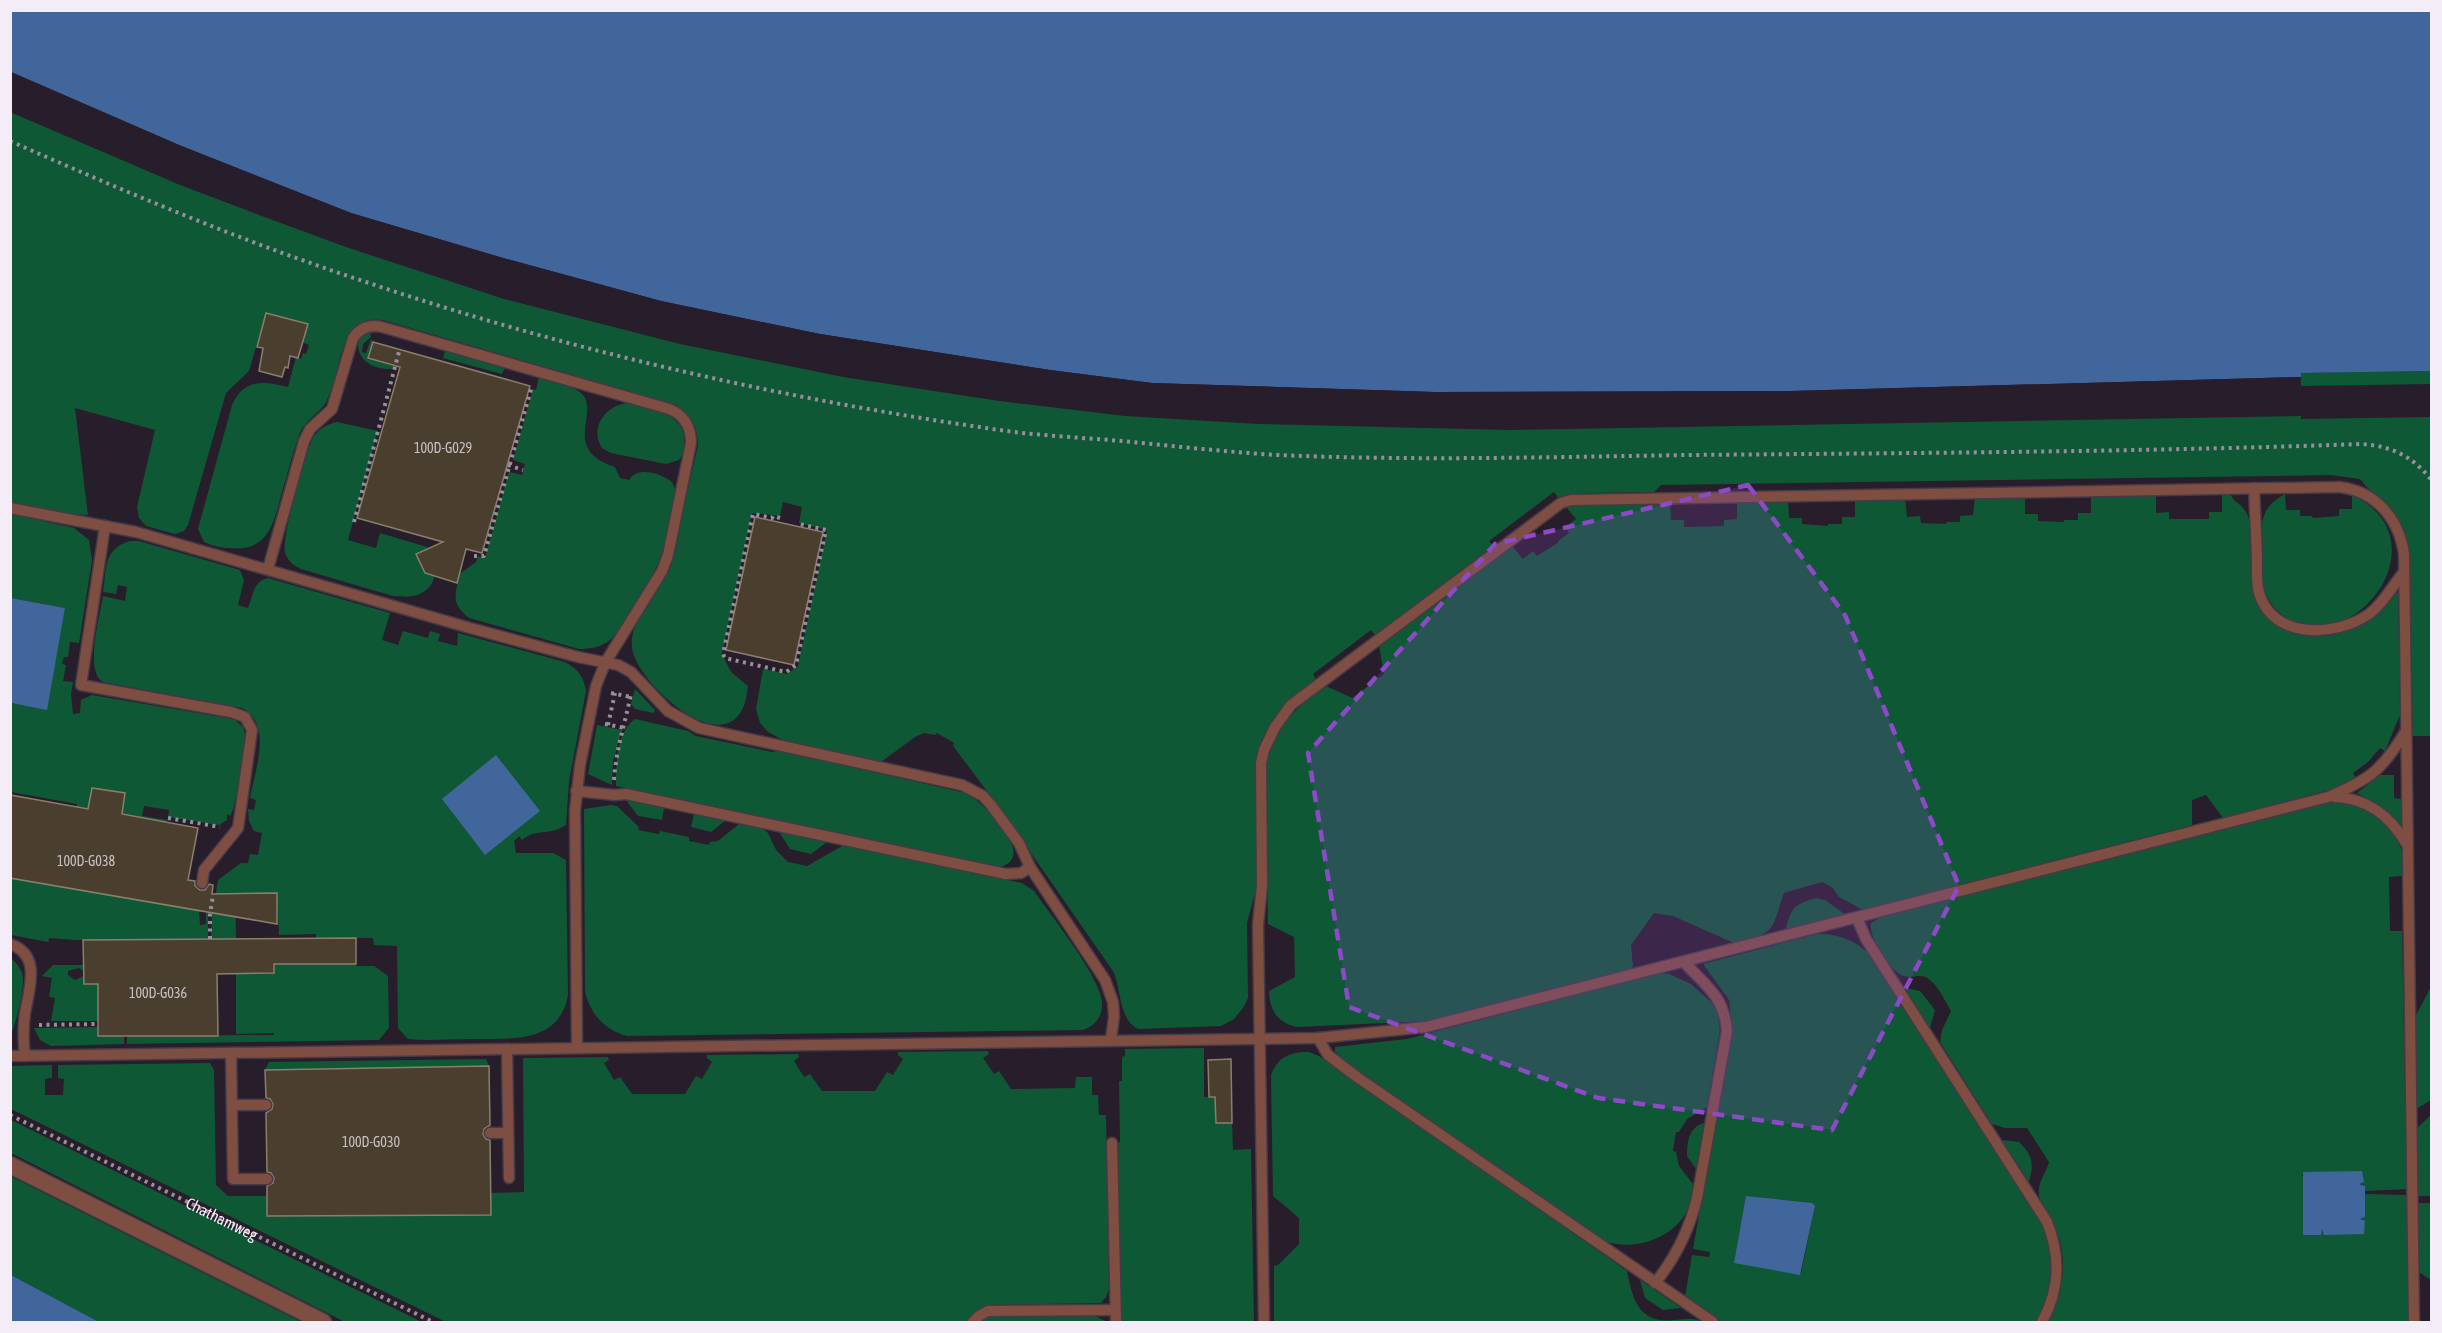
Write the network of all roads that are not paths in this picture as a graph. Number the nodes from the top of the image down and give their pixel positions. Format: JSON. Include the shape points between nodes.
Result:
{"nodes":[{"id":1,"x":2254,"y":488,"type":"junction"},
{"id":2,"x":10,"y":508,"type":"edge"},
{"id":3,"x":105,"y":526,"type":"junction"},
{"id":4,"x":268,"y":570,"type":"junction"},
{"id":5,"x":2404,"y":572,"type":"junction"},
{"id":6,"x":605,"y":663,"type":"junction"},
{"id":7,"x":2406,"y":731,"type":"junction"},
{"id":8,"x":576,"y":791,"type":"junction"},
{"id":9,"x":2328,"y":797,"type":"junction"},
{"id":10,"x":2407,"y":844,"type":"junction"},
{"id":11,"x":1030,"y":867,"type":"junction"},
{"id":12,"x":202,"y":882,"type":"dead end"},
{"id":13,"x":1857,"y":918,"type":"junction"},
{"id":14,"x":10,"y":944,"type":"edge"},
{"id":15,"x":1684,"y":962,"type":"junction"},
{"id":16,"x":1259,"y":1037,"type":"junction"},
{"id":17,"x":1318,"y":1038,"type":"junction"},
{"id":18,"x":1111,"y":1039,"type":"junction"},
{"id":19,"x":577,"y":1047,"type":"junction"},
{"id":20,"x":507,"y":1048,"type":"junction"},
{"id":21,"x":231,"y":1053,"type":"junction"},
{"id":22,"x":10,"y":1056,"type":"edge"},
{"id":23,"x":25,"y":1056,"type":"junction"},
{"id":24,"x":232,"y":1105,"type":"junction"},
{"id":25,"x":266,"y":1105,"type":"dead end"},
{"id":26,"x":490,"y":1133,"type":"dead end"},
{"id":27,"x":508,"y":1133,"type":"junction"},
{"id":28,"x":1112,"y":1143,"type":"dead end"},
{"id":29,"x":10,"y":1165,"type":"edge"},
{"id":30,"x":509,"y":1178,"type":"dead end"},
{"id":31,"x":267,"y":1179,"type":"dead end"},
{"id":32,"x":1655,"y":1284,"type":"junction"},
{"id":33,"x":1115,"y":1310,"type":"junction"},
{"id":34,"x":323,"y":1323,"type":"edge"},
{"id":35,"x":973,"y":1323,"type":"edge"},
{"id":36,"x":1116,"y":1323,"type":"edge"},
{"id":37,"x":1264,"y":1323,"type":"edge"},
{"id":38,"x":1713,"y":1323,"type":"edge"},
{"id":39,"x":2042,"y":1323,"type":"edge"},
{"id":40,"x":2414,"y":1323,"type":"edge"}],
"edges":[{"from":1,"to":5,"type":"lane","via":[[2339,487],[2366,494],[2381,505],[2396,525]]},
{"from":1,"to":5,"type":"lane","via":[[2259,592],[2269,610],[2283,622],[2297,629],[2318,631],[2353,623],[2378,606]]},
{"from":1,"to":16,"type":"lane","via":[[1595,498],[1561,503],[1291,705],[1275,727],[1264,750],[1259,778]]},
{"from":2,"to":3,"type":"lane"},
{"from":3,"to":4,"type":"lane"},
{"from":3,"to":12,"type":"lane","via":[[81,685],[231,712],[250,723],[253,736],[236,830],[204,870]]},
{"from":4,"to":6,"type":"lane"},
{"from":4,"to":6,"type":"lane","via":[[304,441],[310,429],[332,409],[353,338],[361,329],[375,325],[404,333],[674,411],[685,420],[691,443],[666,562]]},
{"from":5,"to":7,"type":"lane"},
{"from":6,"to":8,"type":"lane","via":[[594,695]]},
{"from":6,"to":11,"type":"lane","via":[[618,665],[635,676],[668,711],[699,728],[973,789],[984,796],[1019,843]]},
{"from":7,"to":9,"type":"lane","via":[[2390,757],[2370,777]]},
{"from":7,"to":10,"type":"lane"},
{"from":8,"to":11,"type":"lane","via":[[626,794],[1006,874],[1021,873]]},
{"from":8,"to":19,"type":"lane"},
{"from":9,"to":10,"type":"lane","via":[[2349,797],[2366,803],[2390,821]]},
{"from":9,"to":13,"type":"lane"},
{"from":10,"to":40,"type":"lane"},
{"from":11,"to":18,"type":"lane","via":[[1109,988],[1114,1017]]},
{"from":13,"to":15,"type":"lane"},
{"from":13,"to":39,"type":"lane","via":[[1866,939],[2047,1222],[2056,1252],[2057,1276]]},
{"from":14,"to":23,"type":"lane","via":[[22,949],[32,971],[24,1024]]},
{"from":15,"to":17,"type":"lane","via":[[1426,1027]]},
{"from":15,"to":32,"type":"lane","via":[[1716,995],[1726,1031],[1691,1220],[1671,1264]]},
{"from":16,"to":17,"type":"lane"},
{"from":16,"to":18,"type":"lane"},
{"from":16,"to":37,"type":"lane"},
{"from":17,"to":32,"type":"lane","via":[[1328,1055],[1357,1077]]},
{"from":18,"to":19,"type":"lane"},
{"from":19,"to":20,"type":"lane"},
{"from":20,"to":21,"type":"lane"},
{"from":20,"to":27,"type":"lane"},
{"from":21,"to":23,"type":"lane"},
{"from":21,"to":24,"type":"lane"},
{"from":22,"to":23,"type":"lane"},
{"from":24,"to":25,"type":"lane"},
{"from":24,"to":31,"type":"lane","via":[[233,1179]]},
{"from":26,"to":27,"type":"lane"},
{"from":27,"to":30,"type":"lane"},
{"from":28,"to":33,"type":"lane"},
{"from":29,"to":34,"type":"street"},
{"from":32,"to":38,"type":"lane"},
{"from":33,"to":35,"type":"lane","via":[[988,1311]]},
{"from":33,"to":36,"type":"lane"}]}
